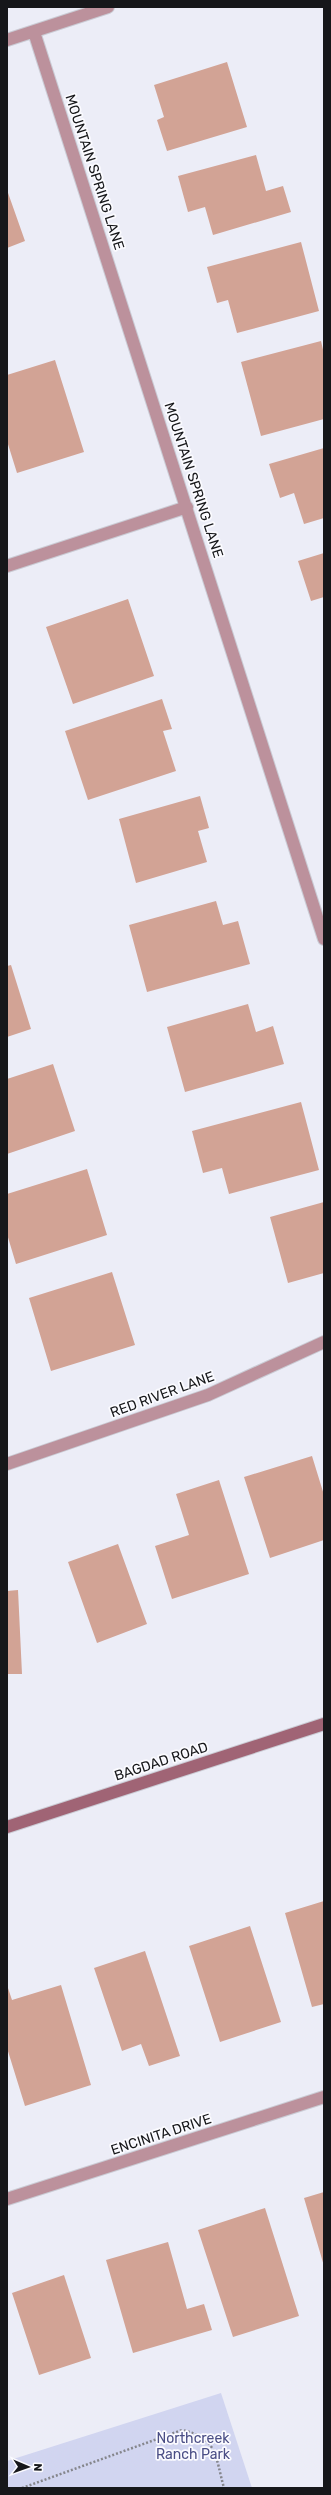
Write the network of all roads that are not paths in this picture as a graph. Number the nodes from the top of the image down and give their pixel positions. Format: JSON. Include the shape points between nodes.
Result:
{"nodes":[{"id":1,"x":108,"y":7,"type":"edge"},
{"id":2,"x":34,"y":32,"type":"junction"},
{"id":3,"x":7,"y":40,"type":"edge"},
{"id":4,"x":187,"y":507,"type":"junction"},
{"id":5,"x":7,"y":566,"type":"edge"},
{"id":6,"x":324,"y":939,"type":"edge"},
{"id":7,"x":324,"y":1342,"type":"edge"},
{"id":8,"x":7,"y":1464,"type":"edge"},
{"id":9,"x":324,"y":1724,"type":"edge"},
{"id":10,"x":7,"y":1827,"type":"edge"},
{"id":11,"x":324,"y":2096,"type":"edge"},
{"id":12,"x":7,"y":2199,"type":"edge"}],
"edges":[{"from":1,"to":2,"type":"street"},
{"from":2,"to":3,"type":"street"},
{"from":2,"to":4,"type":"street","name":"MOUNTAIN SPRING LANE"},
{"from":4,"to":5,"type":"street"},
{"from":4,"to":6,"type":"street","name":"MOUNTAIN SPRING LANE"},
{"from":7,"to":8,"type":"street","name":"RED RIVER LANE","via":[[208,1395]]},
{"from":9,"to":10,"type":"street","name":"BAGDAD ROAD"},
{"from":11,"to":12,"type":"street","name":"ENCINITA DRIVE"}]}
